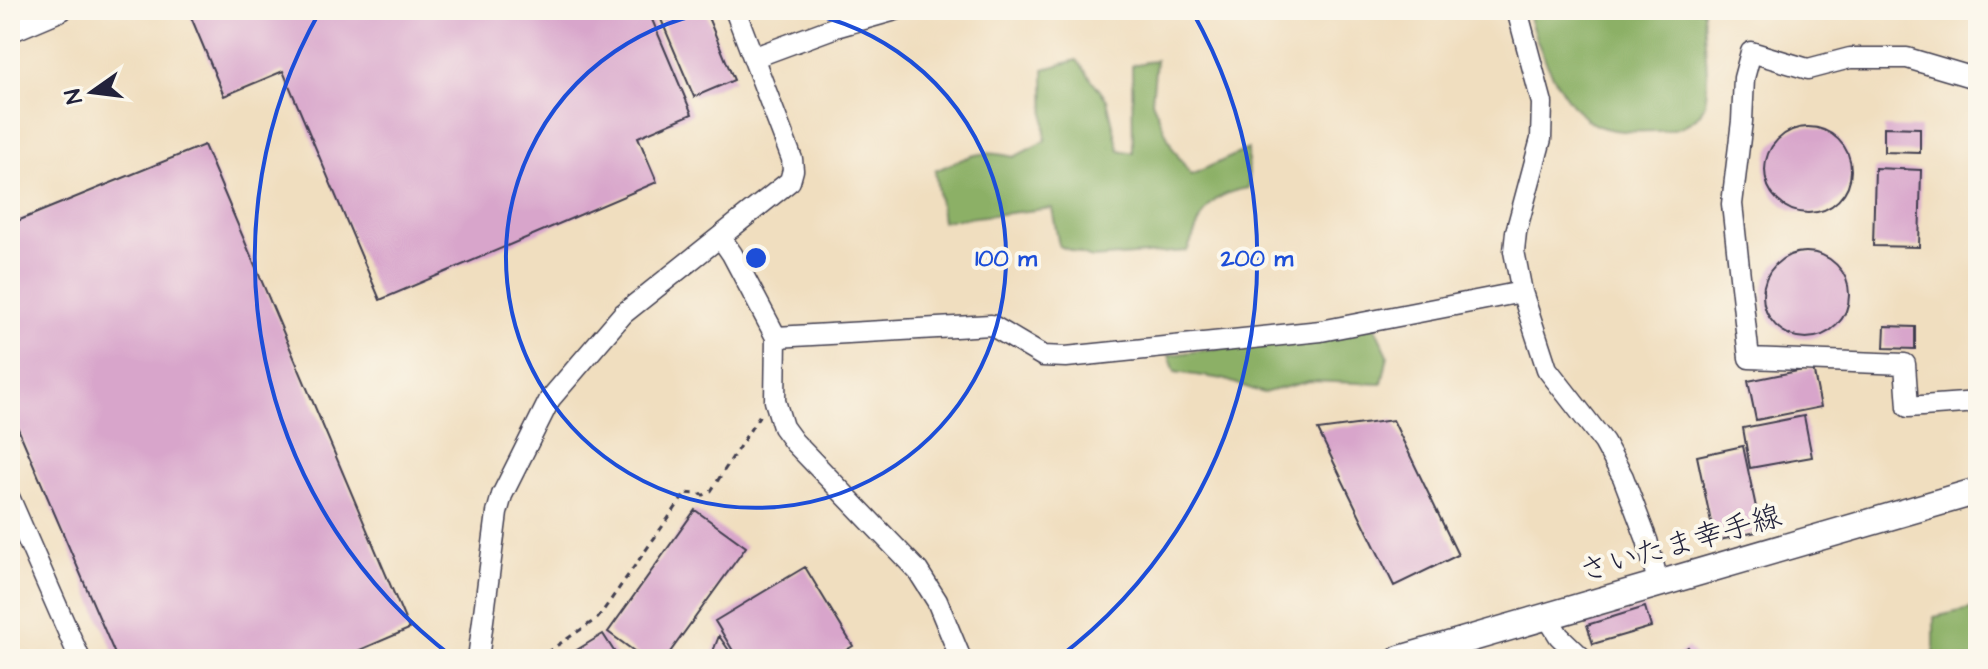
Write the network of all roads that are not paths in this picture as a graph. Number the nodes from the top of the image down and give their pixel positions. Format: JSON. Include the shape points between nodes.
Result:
{"nodes":[{"id":1,"x":62,"y":10,"type":"edge"},
{"id":2,"x":735,"y":10,"type":"edge"},
{"id":3,"x":896,"y":10,"type":"edge"},
{"id":4,"x":1517,"y":10,"type":"edge"},
{"id":5,"x":10,"y":32,"type":"edge"},
{"id":6,"x":755,"y":57,"type":"junction"},
{"id":7,"x":1978,"y":79,"type":"edge"},
{"id":8,"x":721,"y":238,"type":"junction"},
{"id":9,"x":1522,"y":292,"type":"junction"},
{"id":10,"x":776,"y":337,"type":"junction"},
{"id":11,"x":1978,"y":402,"type":"edge"},
{"id":12,"x":1978,"y":491,"type":"edge"},
{"id":13,"x":10,"y":499,"type":"edge"},
{"id":14,"x":1658,"y":582,"type":"junction"},
{"id":15,"x":1546,"y":615,"type":"junction"},
{"id":16,"x":80,"y":659,"type":"edge"},
{"id":17,"x":478,"y":659,"type":"edge"},
{"id":18,"x":961,"y":659,"type":"edge"},
{"id":19,"x":1400,"y":659,"type":"edge"},
{"id":20,"x":1583,"y":659,"type":"edge"}],
"edges":[{"from":1,"to":5,"type":"street"},
{"from":2,"to":6,"type":"street"},
{"from":3,"to":6,"type":"street"},
{"from":4,"to":9,"type":"street","via":[[1542,103],[1541,139],[1516,232]]},
{"from":6,"to":8,"type":"street","via":[[793,170],[790,181]]},
{"from":7,"to":11,"type":"street","via":[[1907,58],[1850,58],[1808,69],[1751,52],[1732,204],[1749,358],[1905,364],[1908,407]]},
{"from":8,"to":10,"type":"street"},
{"from":8,"to":17,"type":"street","via":[[623,314],[550,399],[497,513]]},
{"from":9,"to":10,"type":"street","via":[[1321,331],[1066,357],[1043,356],[991,325]]},
{"from":9,"to":14,"type":"street","via":[[1547,369],[1604,442],[1623,477]]},
{"from":10,"to":18,"type":"street","via":[[775,401],[783,427],[918,571]]},
{"from":12,"to":14,"type":"main road","name":"さいたま幸手線"},
{"from":13,"to":16,"type":"street"},
{"from":14,"to":15,"type":"main road","name":"さいたま幸手線"},
{"from":15,"to":19,"type":"main road","name":"さいたま幸手線"},
{"from":15,"to":20,"type":"street"}]}
